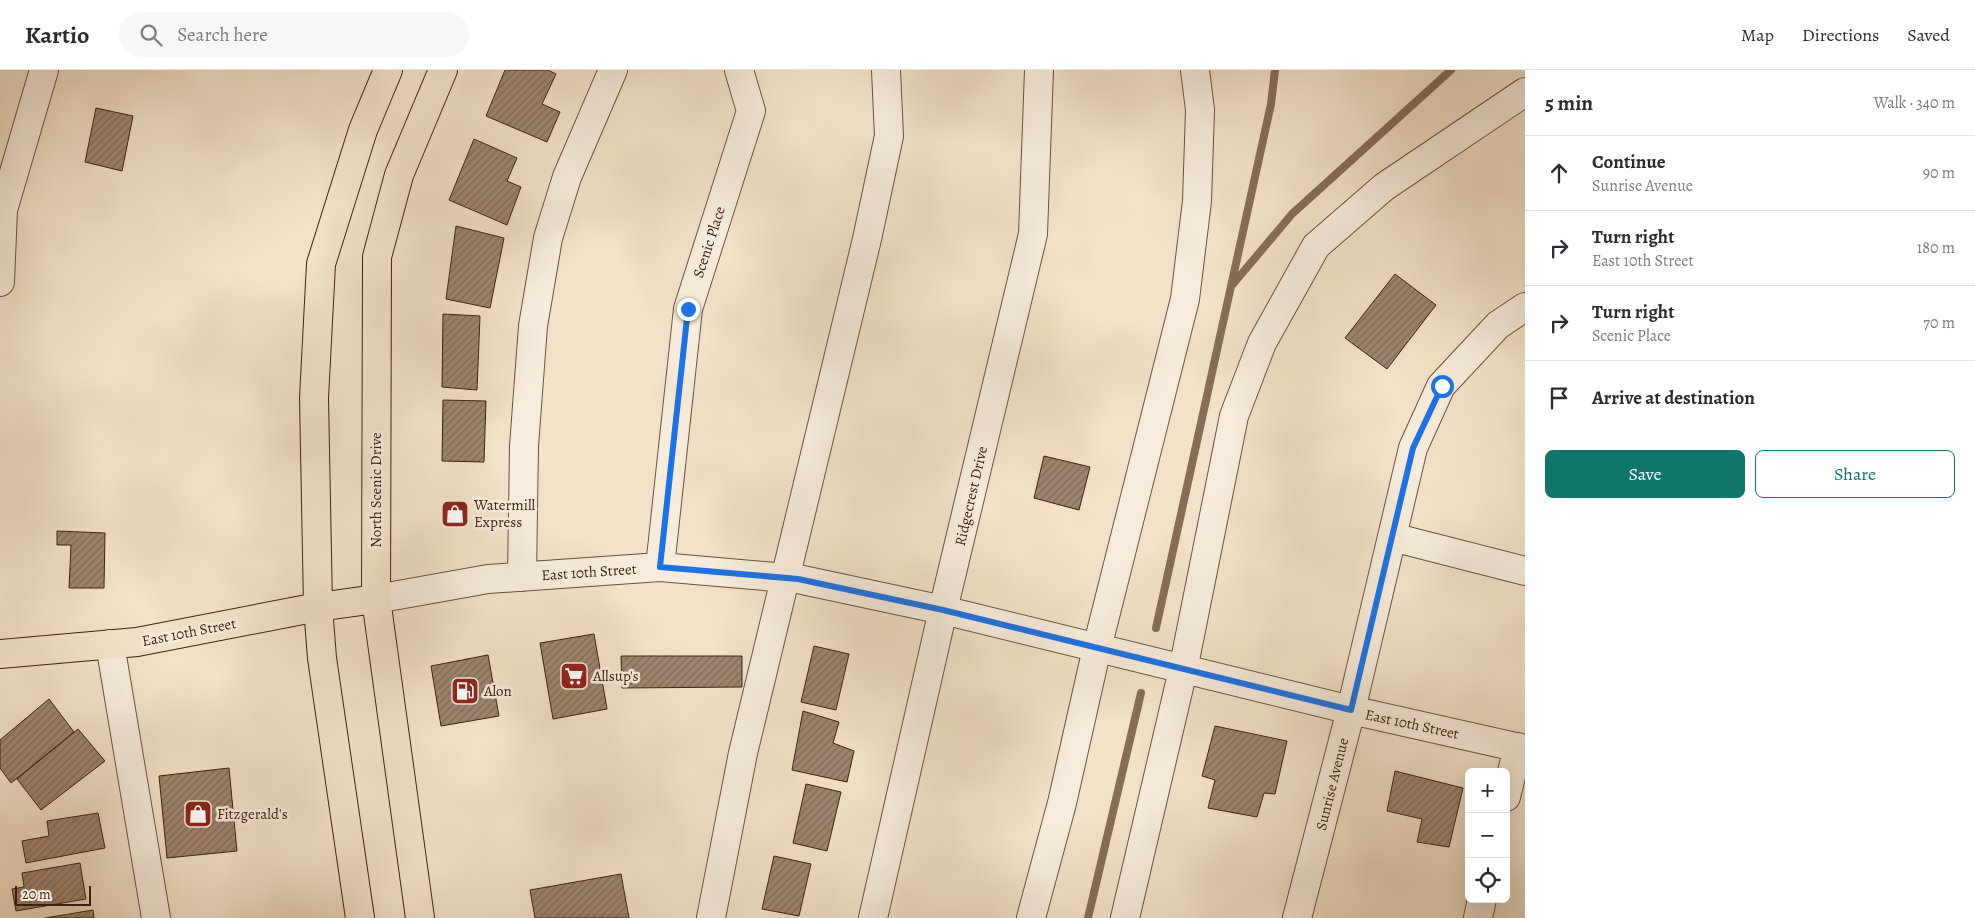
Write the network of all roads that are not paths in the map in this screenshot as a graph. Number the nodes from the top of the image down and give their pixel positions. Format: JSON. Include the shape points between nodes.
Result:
{"nodes":[{"id":1,"x":44,"y":70,"type":"edge"},
{"id":2,"x":388,"y":70,"type":"edge"},
{"id":3,"x":443,"y":70,"type":"edge"},
{"id":4,"x":612,"y":70,"type":"edge"},
{"id":5,"x":739,"y":70,"type":"edge"},
{"id":6,"x":886,"y":70,"type":"edge"},
{"id":7,"x":1039,"y":70,"type":"edge"},
{"id":8,"x":1195,"y":70,"type":"edge"},
{"id":9,"x":1525,"y":92,"type":"edge"},
{"id":10,"x":0,"y":282,"type":"edge"},
{"id":11,"x":1525,"y":307,"type":"edge"},
{"id":12,"x":1392,"y":537,"type":"junction"},
{"id":13,"x":660,"y":567,"type":"junction"},
{"id":14,"x":1525,"y":571,"type":"edge"},
{"id":15,"x":522,"y":577,"type":"junction"},
{"id":16,"x":786,"y":578,"type":"junction"},
{"id":17,"x":376,"y":599,"type":"junction"},
{"id":18,"x":318,"y":607,"type":"junction"},
{"id":19,"x":943,"y":610,"type":"junction"},
{"id":20,"x":110,"y":644,"type":"junction"},
{"id":21,"x":1097,"y":648,"type":"junction"},
{"id":22,"x":0,"y":654,"type":"edge"},
{"id":23,"x":1183,"y":670,"type":"junction"},
{"id":24,"x":1351,"y":710,"type":"junction"},
{"id":25,"x":1522,"y":748,"type":"edge"},
{"id":26,"x":1510,"y":786,"type":"edge"},
{"id":27,"x":1481,"y":903,"type":"edge"},
{"id":28,"x":156,"y":918,"type":"edge"},
{"id":29,"x":360,"y":918,"type":"edge"},
{"id":30,"x":420,"y":918,"type":"edge"},
{"id":31,"x":711,"y":918,"type":"edge"},
{"id":32,"x":873,"y":918,"type":"edge"},
{"id":33,"x":1032,"y":918,"type":"edge"},
{"id":34,"x":1125,"y":918,"type":"edge"},
{"id":35,"x":1297,"y":918,"type":"edge"},
{"id":36,"x":1478,"y":918,"type":"edge"}],
"edges":[{"from":1,"to":10,"type":"street","via":[[3,210]]},
{"from":2,"to":18,"type":"main road","via":[[362,130],[321,264],[314,398]]},
{"from":3,"to":17,"type":"main road","name":"North Scenic Drive","via":[[398,175],[377,257]]},
{"from":4,"to":15,"type":"street","via":[[567,177],[548,238],[533,326],[524,446]]},
{"from":5,"to":13,"type":"street","name":"Scenic Place","via":[[751,111],[688,309]]},
{"from":6,"to":16,"type":"street","via":[[889,136]]},
{"from":7,"to":19,"type":"street","name":"Ridgecrest Drive","via":[[1033,234]]},
{"from":8,"to":21,"type":"street","via":[[1200,110],[1197,201],[1185,299]]},
{"from":9,"to":23,"type":"street","via":[[1384,187],[1316,246],[1262,343],[1234,416]]},
{"from":11,"to":12,"type":"street","name":"Sunrise Avenue","via":[[1498,325],[1442,386],[1413,448]]},
{"from":12,"to":14,"type":"street"},
{"from":12,"to":24,"type":"street","name":"Sunrise Avenue"},
{"from":13,"to":15,"type":"street","name":"East 10th Street"},
{"from":13,"to":16,"type":"street","name":"East 10th Street"},
{"from":15,"to":17,"type":"street","name":"East 10th Street","via":[[488,579]]},
{"from":16,"to":19,"type":"street","name":"East 10th Street"},
{"from":16,"to":31,"type":"street","via":[[743,754]]},
{"from":17,"to":18,"type":"main road","name":"East 10th Street"},
{"from":17,"to":30,"type":"main road","name":"North Scenic Drive"},
{"from":18,"to":20,"type":"main road","name":"East 10th Street","via":[[137,642]]},
{"from":18,"to":29,"type":"main road","via":[[322,658]]},
{"from":19,"to":21,"type":"street","name":"East 10th Street"},
{"from":19,"to":32,"type":"street","name":"Ridgecrest Drive"},
{"from":20,"to":22,"type":"main road","name":"East 10th Street"},
{"from":20,"to":28,"type":"street"},
{"from":21,"to":23,"type":"street","name":"East 10th Street"},
{"from":21,"to":33,"type":"street"},
{"from":23,"to":24,"type":"street","name":"East 10th Street"},
{"from":23,"to":34,"type":"street"},
{"from":24,"to":25,"type":"street","name":"East 10th Street"},
{"from":24,"to":35,"type":"street","name":"Sunrise Avenue"},
{"from":25,"to":26,"type":"street"},
{"from":27,"to":36,"type":"street"}]}
